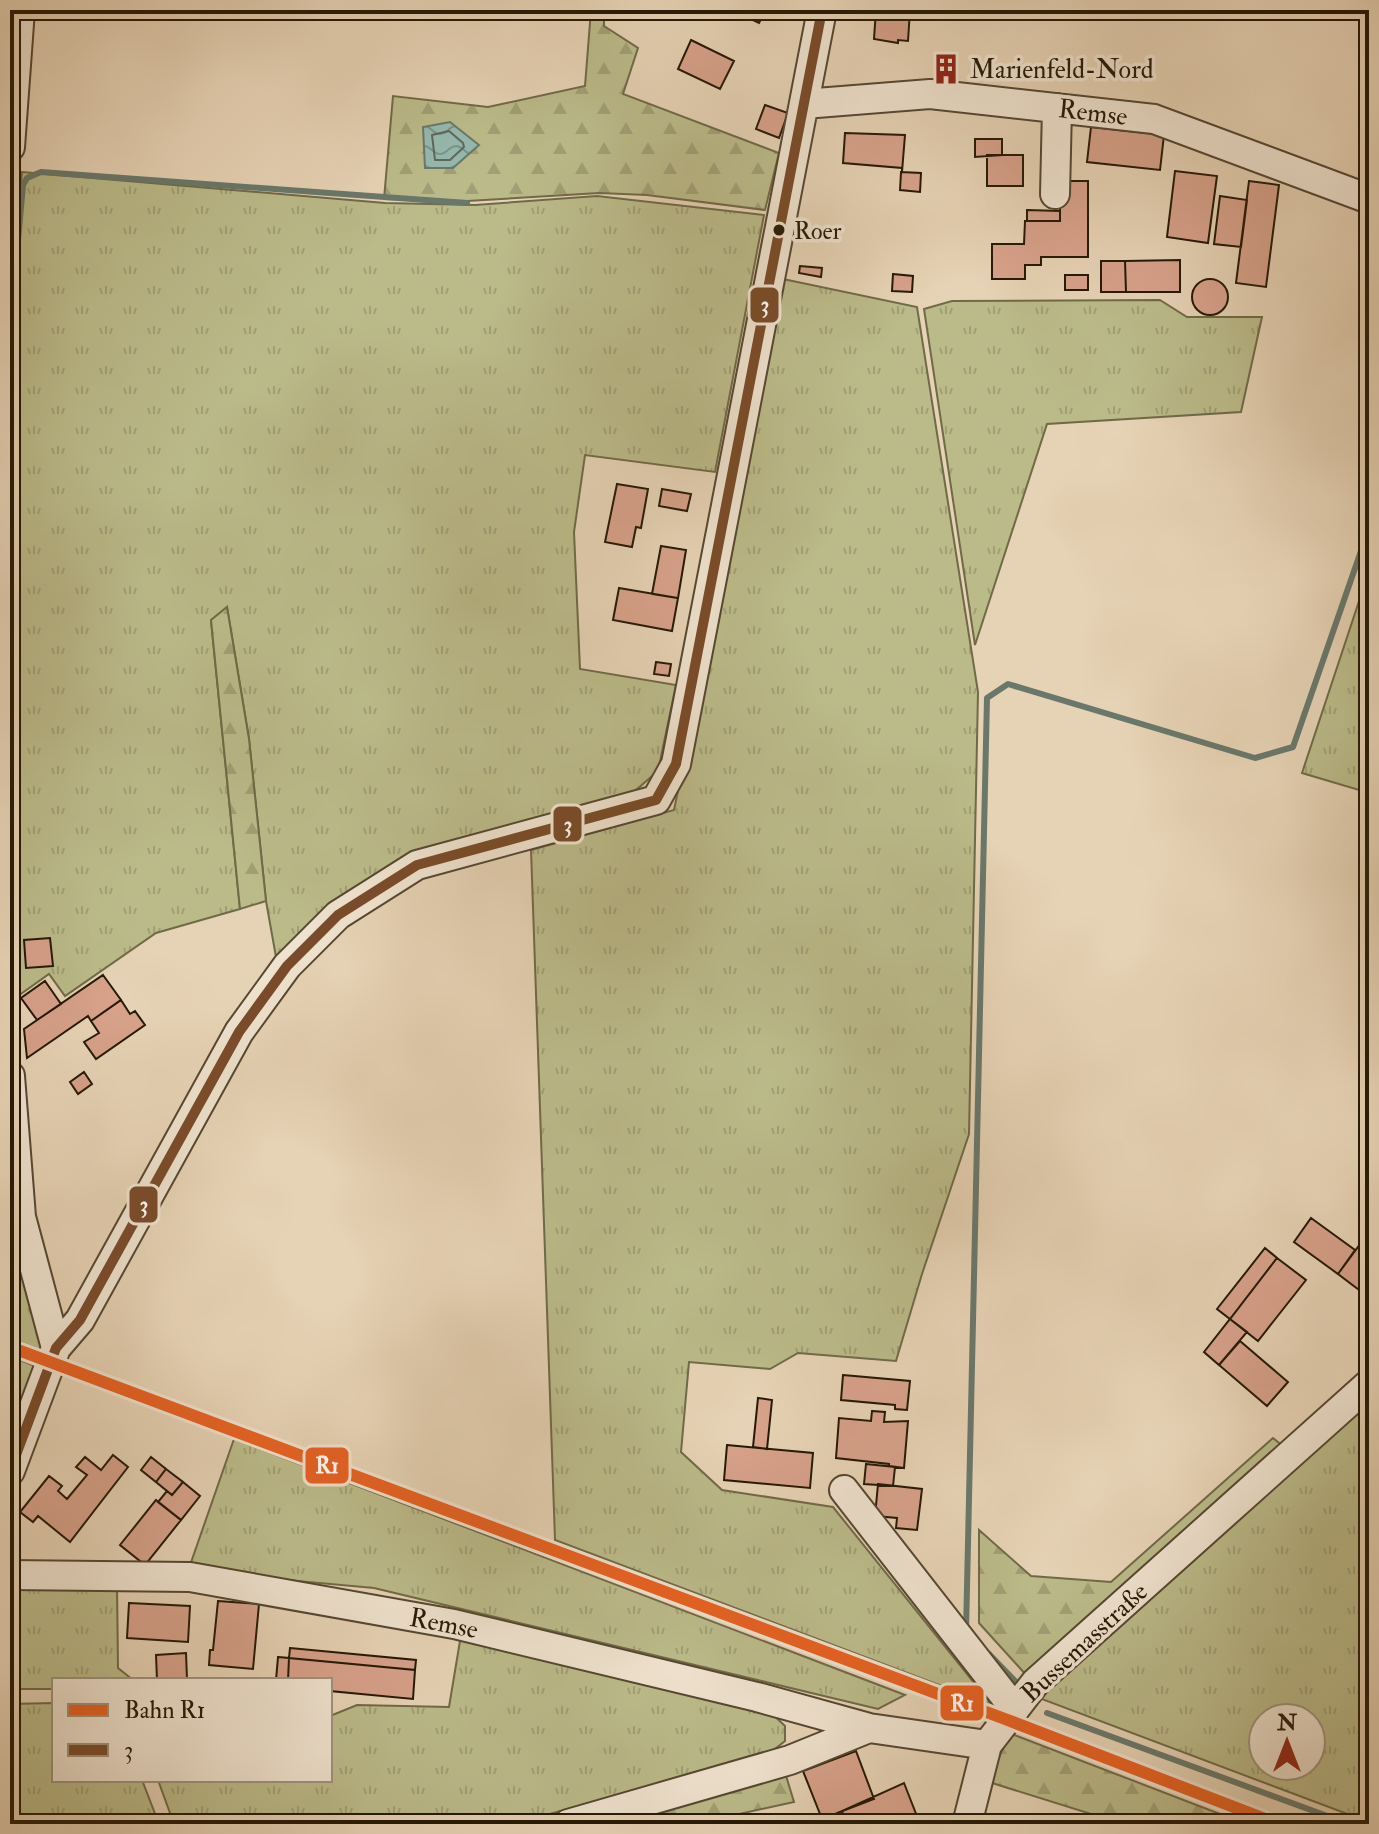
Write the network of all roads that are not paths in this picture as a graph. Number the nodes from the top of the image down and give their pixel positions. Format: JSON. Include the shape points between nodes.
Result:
{"nodes":[{"id":1,"x":20,"y":10,"type":"edge"},
{"id":2,"x":822,"y":10,"type":"edge"},
{"id":3,"x":804,"y":104,"type":"junction"},
{"id":4,"x":1057,"y":108,"type":"junction"},
{"id":5,"x":10,"y":147,"type":"edge"},
{"id":6,"x":1055,"y":194,"type":"dead end"},
{"id":7,"x":1369,"y":199,"type":"edge"},
{"id":8,"x":10,"y":1076,"type":"edge"},
{"id":9,"x":56,"y":1348,"type":"junction"},
{"id":10,"x":1369,"y":1384,"type":"edge"},
{"id":11,"x":10,"y":1471,"type":"edge"},
{"id":12,"x":844,"y":1490,"type":"dead end"},
{"id":13,"x":10,"y":1575,"type":"edge"},
{"id":14,"x":1014,"y":1708,"type":"junction"},
{"id":15,"x":869,"y":1728,"type":"junction"},
{"id":16,"x":987,"y":1745,"type":"junction"},
{"id":17,"x":568,"y":1824,"type":"edge"},
{"id":18,"x":967,"y":1824,"type":"edge"}],
"edges":[{"from":1,"to":5,"type":"street"},
{"from":2,"to":3,"type":"street"},
{"from":3,"to":4,"type":"street","name":"Remse","via":[[930,94]]},
{"from":3,"to":9,"type":"street","via":[[676,764],[656,800],[417,865],[338,915],[287,966],[239,1032],[80,1320]]},
{"from":4,"to":6,"type":"street"},
{"from":4,"to":7,"type":"street","name":"Remse","via":[[1154,119]]},
{"from":8,"to":9,"type":"street","via":[[21,1217]]},
{"from":9,"to":11,"type":"street"},
{"from":10,"to":14,"type":"street","name":"Bussemasstraße","via":[[1035,1683]]},
{"from":12,"to":14,"type":"street"},
{"from":13,"to":15,"type":"street","name":"Remse","via":[[190,1577],[454,1624]]},
{"from":14,"to":16,"type":"street","name":"Bussemasstraße"},
{"from":15,"to":16,"type":"street"},
{"from":15,"to":17,"type":"street","via":[[790,1760]]},
{"from":16,"to":18,"type":"street"}]}
